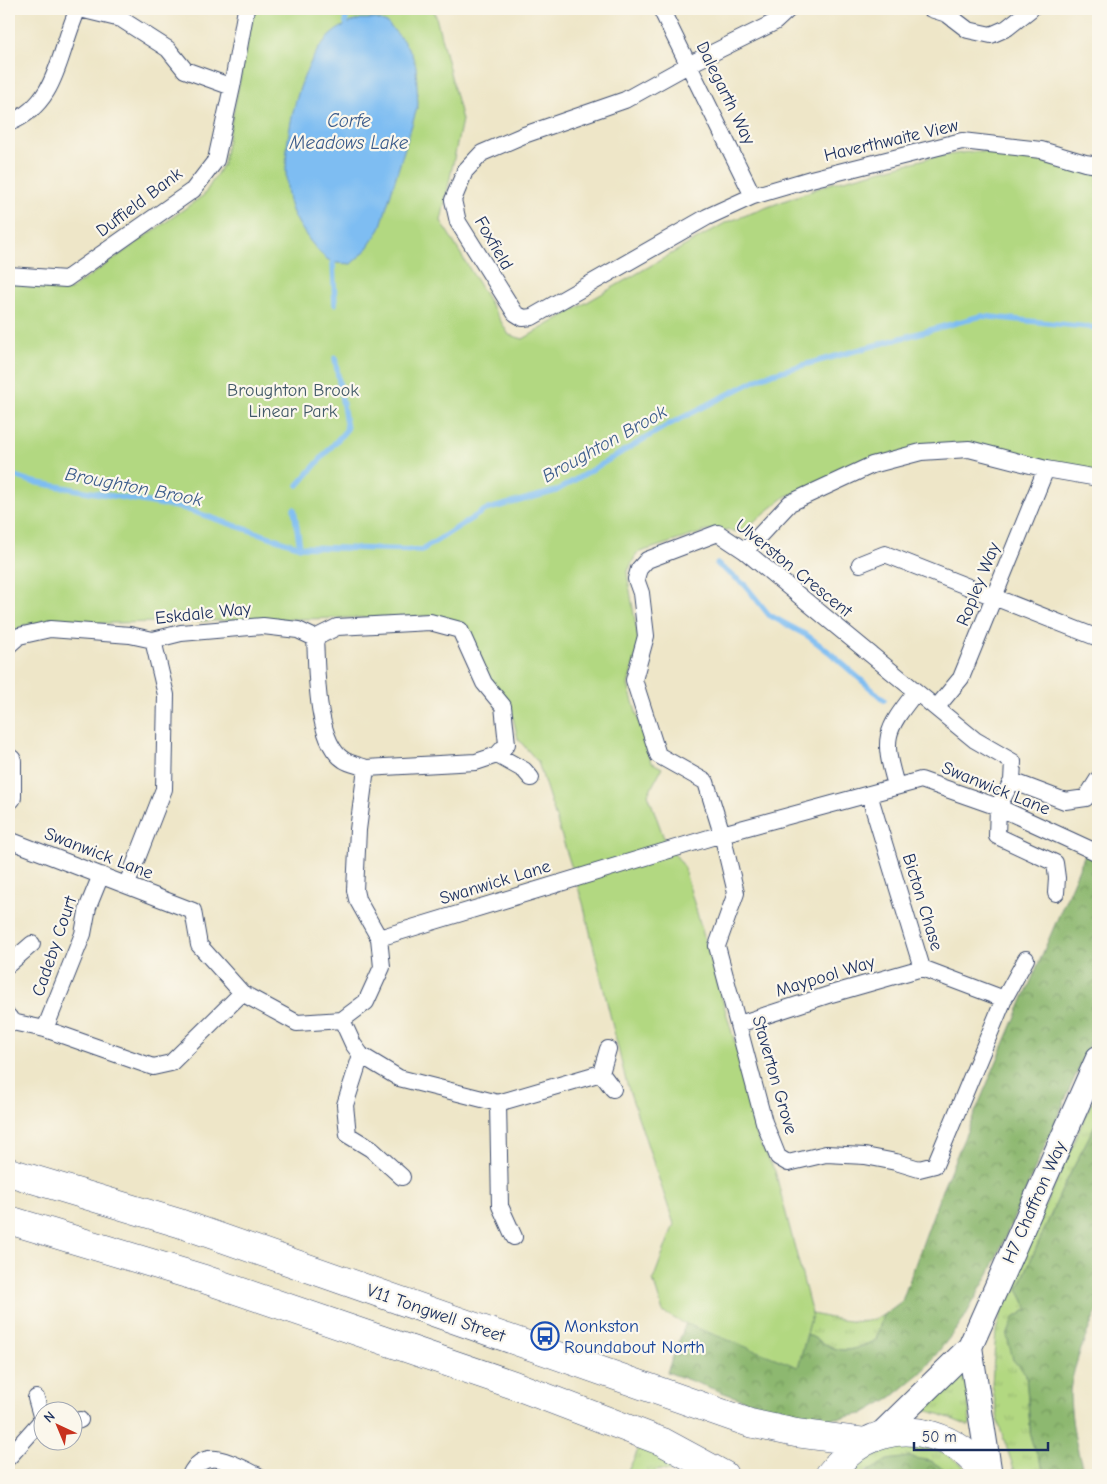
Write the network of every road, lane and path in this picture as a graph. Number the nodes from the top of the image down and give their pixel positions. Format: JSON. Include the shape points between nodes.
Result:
{"nodes":[{"id":1,"x":79,"y":9,"type":"edge"},
{"id":2,"x":246,"y":9,"type":"edge"},
{"id":3,"x":661,"y":9,"type":"edge"},
{"id":4,"x":789,"y":9,"type":"edge"},
{"id":5,"x":931,"y":9,"type":"edge"},
{"id":6,"x":1031,"y":9,"type":"edge"},
{"id":7,"x":690,"y":64,"type":"junction"},
{"id":8,"x":232,"y":86,"type":"junction"},
{"id":9,"x":9,"y":123,"type":"edge"},
{"id":10,"x":1098,"y":165,"type":"edge"},
{"id":11,"x":753,"y":196,"type":"junction"},
{"id":12,"x":9,"y":275,"type":"edge"},
{"id":13,"x":1046,"y":469,"type":"junction"},
{"id":14,"x":1098,"y":478,"type":"edge"},
{"id":15,"x":745,"y":550,"type":"junction"},
{"id":16,"x":860,"y":564,"type":"dead end"},
{"id":17,"x":995,"y":597,"type":"junction"},
{"id":18,"x":315,"y":638,"type":"junction"},
{"id":19,"x":1098,"y":638,"type":"edge"},
{"id":20,"x":153,"y":640,"type":"junction"},
{"id":21,"x":9,"y":645,"type":"edge"},
{"id":22,"x":915,"y":693,"type":"junction"},
{"id":23,"x":937,"y":707,"type":"junction"},
{"id":24,"x":497,"y":755,"type":"junction"},
{"id":25,"x":9,"y":761,"type":"edge"},
{"id":26,"x":366,"y":768,"type":"junction"},
{"id":27,"x":531,"y":778,"type":"dead end"},
{"id":28,"x":1098,"y":779,"type":"edge"},
{"id":29,"x":1012,"y":781,"type":"junction"},
{"id":30,"x":896,"y":785,"type":"junction"},
{"id":31,"x":869,"y":794,"type":"junction"},
{"id":32,"x":9,"y":797,"type":"edge"},
{"id":33,"x":998,"y":807,"type":"junction"},
{"id":34,"x":722,"y":834,"type":"junction"},
{"id":35,"x":9,"y":840,"type":"edge"},
{"id":36,"x":1098,"y":853,"type":"edge"},
{"id":37,"x":101,"y":875,"type":"junction"},
{"id":38,"x":127,"y":884,"type":"junction"},
{"id":39,"x":1056,"y":893,"type":"dead end"},
{"id":40,"x":380,"y":938,"type":"junction"},
{"id":41,"x":32,"y":944,"type":"dead end"},
{"id":42,"x":1026,"y":960,"type":"dead end"},
{"id":43,"x":9,"y":964,"type":"edge"},
{"id":44,"x":922,"y":968,"type":"junction"},
{"id":45,"x":242,"y":993,"type":"junction"},
{"id":46,"x":1004,"y":998,"type":"junction"},
{"id":47,"x":10,"y":1019,"type":"edge"},
{"id":48,"x":342,"y":1020,"type":"junction"},
{"id":49,"x":739,"y":1024,"type":"junction"},
{"id":50,"x":46,"y":1029,"type":"junction"},
{"id":51,"x":608,"y":1048,"type":"dead end"},
{"id":52,"x":361,"y":1055,"type":"junction"},
{"id":53,"x":1098,"y":1058,"type":"edge"},
{"id":54,"x":601,"y":1073,"type":"junction"},
{"id":55,"x":613,"y":1088,"type":"dead end"},
{"id":56,"x":498,"y":1103,"type":"junction"},
{"id":57,"x":9,"y":1172,"type":"edge"},
{"id":58,"x":402,"y":1177,"type":"dead end"},
{"id":59,"x":9,"y":1220,"type":"edge"},
{"id":60,"x":514,"y":1237,"type":"dead end"},
{"id":61,"x":970,"y":1347,"type":"junction"},
{"id":62,"x":36,"y":1398,"type":"dead end"},
{"id":63,"x":37,"y":1402,"type":"edge"},
{"id":64,"x":32,"y":1431,"type":"edge"},
{"id":65,"x":872,"y":1439,"type":"junction"},
{"id":66,"x":9,"y":1457,"type":"edge"},
{"id":67,"x":190,"y":1475,"type":"edge"},
{"id":68,"x":257,"y":1475,"type":"edge"},
{"id":69,"x":724,"y":1475,"type":"edge"},
{"id":70,"x":829,"y":1475,"type":"edge"},
{"id":71,"x":986,"y":1475,"type":"edge"},
{"id":72,"x":990,"y":1475,"type":"edge"}],
"edges":[{"from":1,"to":8,"type":"street","via":[[121,20],[168,48],[185,70]]},
{"from":1,"to":9,"type":"street","via":[[70,25],[57,74],[42,100],[24,117]]},
{"from":2,"to":8,"type":"street","name":"Duffield Bank"},
{"from":3,"to":7,"type":"street","name":"Dalegarth Way"},
{"from":4,"to":7,"type":"street","via":[[775,22]]},
{"from":5,"to":6,"type":"street","via":[[947,14],[968,30],[991,35],[1007,28]]},
{"from":7,"to":11,"type":"street","name":"Dalegarth Way"},
{"from":7,"to":11,"type":"street","name":"Foxfield","via":[[625,100],[482,153],[465,171],[453,200],[458,222],[515,313],[523,318],[532,317],[707,217]]},
{"from":8,"to":12,"type":"street","name":"Duffield Bank","via":[[216,160],[193,190],[66,279]]},
{"from":10,"to":11,"type":"street","name":"Haverthwaite View","via":[[1041,150],[962,141]]},
{"from":13,"to":14,"type":"street"},
{"from":13,"to":15,"type":"street","via":[[969,449],[921,452],[872,465],[790,503]]},
{"from":13,"to":17,"type":"street","name":"Ropley Way"},
{"from":15,"to":22,"type":"street","name":"Ulverston Crescent"},
{"from":15,"to":34,"type":"street","name":"Ulverston Crescent","via":[[718,533],[647,560],[636,579],[641,593],[646,636],[634,680],[643,712],[658,755],[706,782]]},
{"from":16,"to":17,"type":"street","via":[[885,554]]},
{"from":17,"to":19,"type":"street"},
{"from":17,"to":23,"type":"street","name":"Ropley Way","via":[[961,678]]},
{"from":18,"to":20,"type":"street","name":"Eskdale Way","via":[[298,630],[263,626],[181,633]]},
{"from":18,"to":24,"type":"street","via":[[337,627],[430,622],[460,630],[484,683],[503,706],[507,744]]},
{"from":18,"to":26,"type":"street","via":[[323,724],[329,744],[343,760]]},
{"from":20,"to":21,"type":"street","name":"Eskdale Way","via":[[130,635],[50,630],[19,636]]},
{"from":20,"to":38,"type":"street","via":[[166,695],[164,789]]},
{"from":22,"to":23,"type":"street","name":"Ulverston Crescent"},
{"from":22,"to":30,"type":"street","via":[[895,718],[888,738],[887,755]]},
{"from":23,"to":29,"type":"street","name":"Ulverston Crescent","via":[[975,740],[1013,762]]},
{"from":24,"to":26,"type":"street","via":[[476,762]]},
{"from":24,"to":27,"type":"street","via":[[524,770]]},
{"from":25,"to":32,"type":"street"},
{"from":26,"to":40,"type":"street","via":[[355,890]]},
{"from":28,"to":29,"type":"street","via":[[1086,798],[1065,801]]},
{"from":29,"to":33,"type":"street"},
{"from":30,"to":31,"type":"street","name":"Swanwick Lane"},
{"from":30,"to":33,"type":"street","name":"Swanwick Lane","via":[[921,780]]},
{"from":31,"to":34,"type":"street","name":"Swanwick Lane"},
{"from":31,"to":44,"type":"street","name":"Bicton Chase"},
{"from":33,"to":36,"type":"street","name":"Swanwick Lane"},
{"from":33,"to":39,"type":"street","via":[[997,836],[1055,863]]},
{"from":34,"to":40,"type":"street","name":"Swanwick Lane"},
{"from":34,"to":49,"type":"street","name":"Staverton Grove","via":[[736,893],[717,946]]},
{"from":35,"to":37,"type":"street","name":"Swanwick Lane"},
{"from":37,"to":38,"type":"street","name":"Swanwick Lane"},
{"from":37,"to":50,"type":"street","name":"Cadeby Court","via":[[88,907],[84,934]]},
{"from":38,"to":45,"type":"street","name":"Swanwick Lane","via":[[193,911],[199,945]]},
{"from":40,"to":48,"type":"street","via":[[382,967],[366,1002]]},
{"from":41,"to":43,"type":"street"},
{"from":42,"to":46,"type":"street","name":"Staverton Grove"},
{"from":44,"to":46,"type":"street","name":"Bicton Chase"},
{"from":44,"to":49,"type":"street","name":"Maypool Way"},
{"from":45,"to":48,"type":"street","name":"Swanwick Lane","via":[[297,1023]]},
{"from":45,"to":50,"type":"street","via":[[171,1063],[153,1067]]},
{"from":46,"to":49,"type":"street","name":"Staverton Grove","via":[[935,1164],[919,1169],[865,1156],[826,1154],[788,1163],[778,1157],[764,1122]]},
{"from":47,"to":50,"type":"street"},
{"from":48,"to":52,"type":"street","via":[[352,1044]]},
{"from":51,"to":54,"type":"street"},
{"from":52,"to":56,"type":"street","via":[[399,1078]]},
{"from":52,"to":58,"type":"street","via":[[345,1105],[348,1135],[372,1149]]},
{"from":53,"to":61,"type":"street","name":"H7 Chaffron Way"},
{"from":54,"to":55,"type":"street"},
{"from":54,"to":56,"type":"street"},
{"from":56,"to":60,"type":"street","via":[[500,1206]]},
{"from":57,"to":65,"type":"highway","name":"V11 Tongwell Street","via":[[179,1223],[750,1423],[796,1433]]},
{"from":59,"to":69,"type":"highway","via":[[214,1282],[514,1384],[664,1442]]},
{"from":61,"to":65,"type":"street","name":"H7 Chaffron Way"},
{"from":61,"to":72,"type":"street"},
{"from":62,"to":63,"type":"street"},
{"from":64,"to":66,"type":"street"},
{"from":65,"to":70,"type":"highway","via":[[844,1456]]},
{"from":65,"to":71,"type":"highway","via":[[901,1432],[922,1432],[963,1450]]},
{"from":67,"to":68,"type":"street","via":[[206,1460],[220,1458]]}]}
